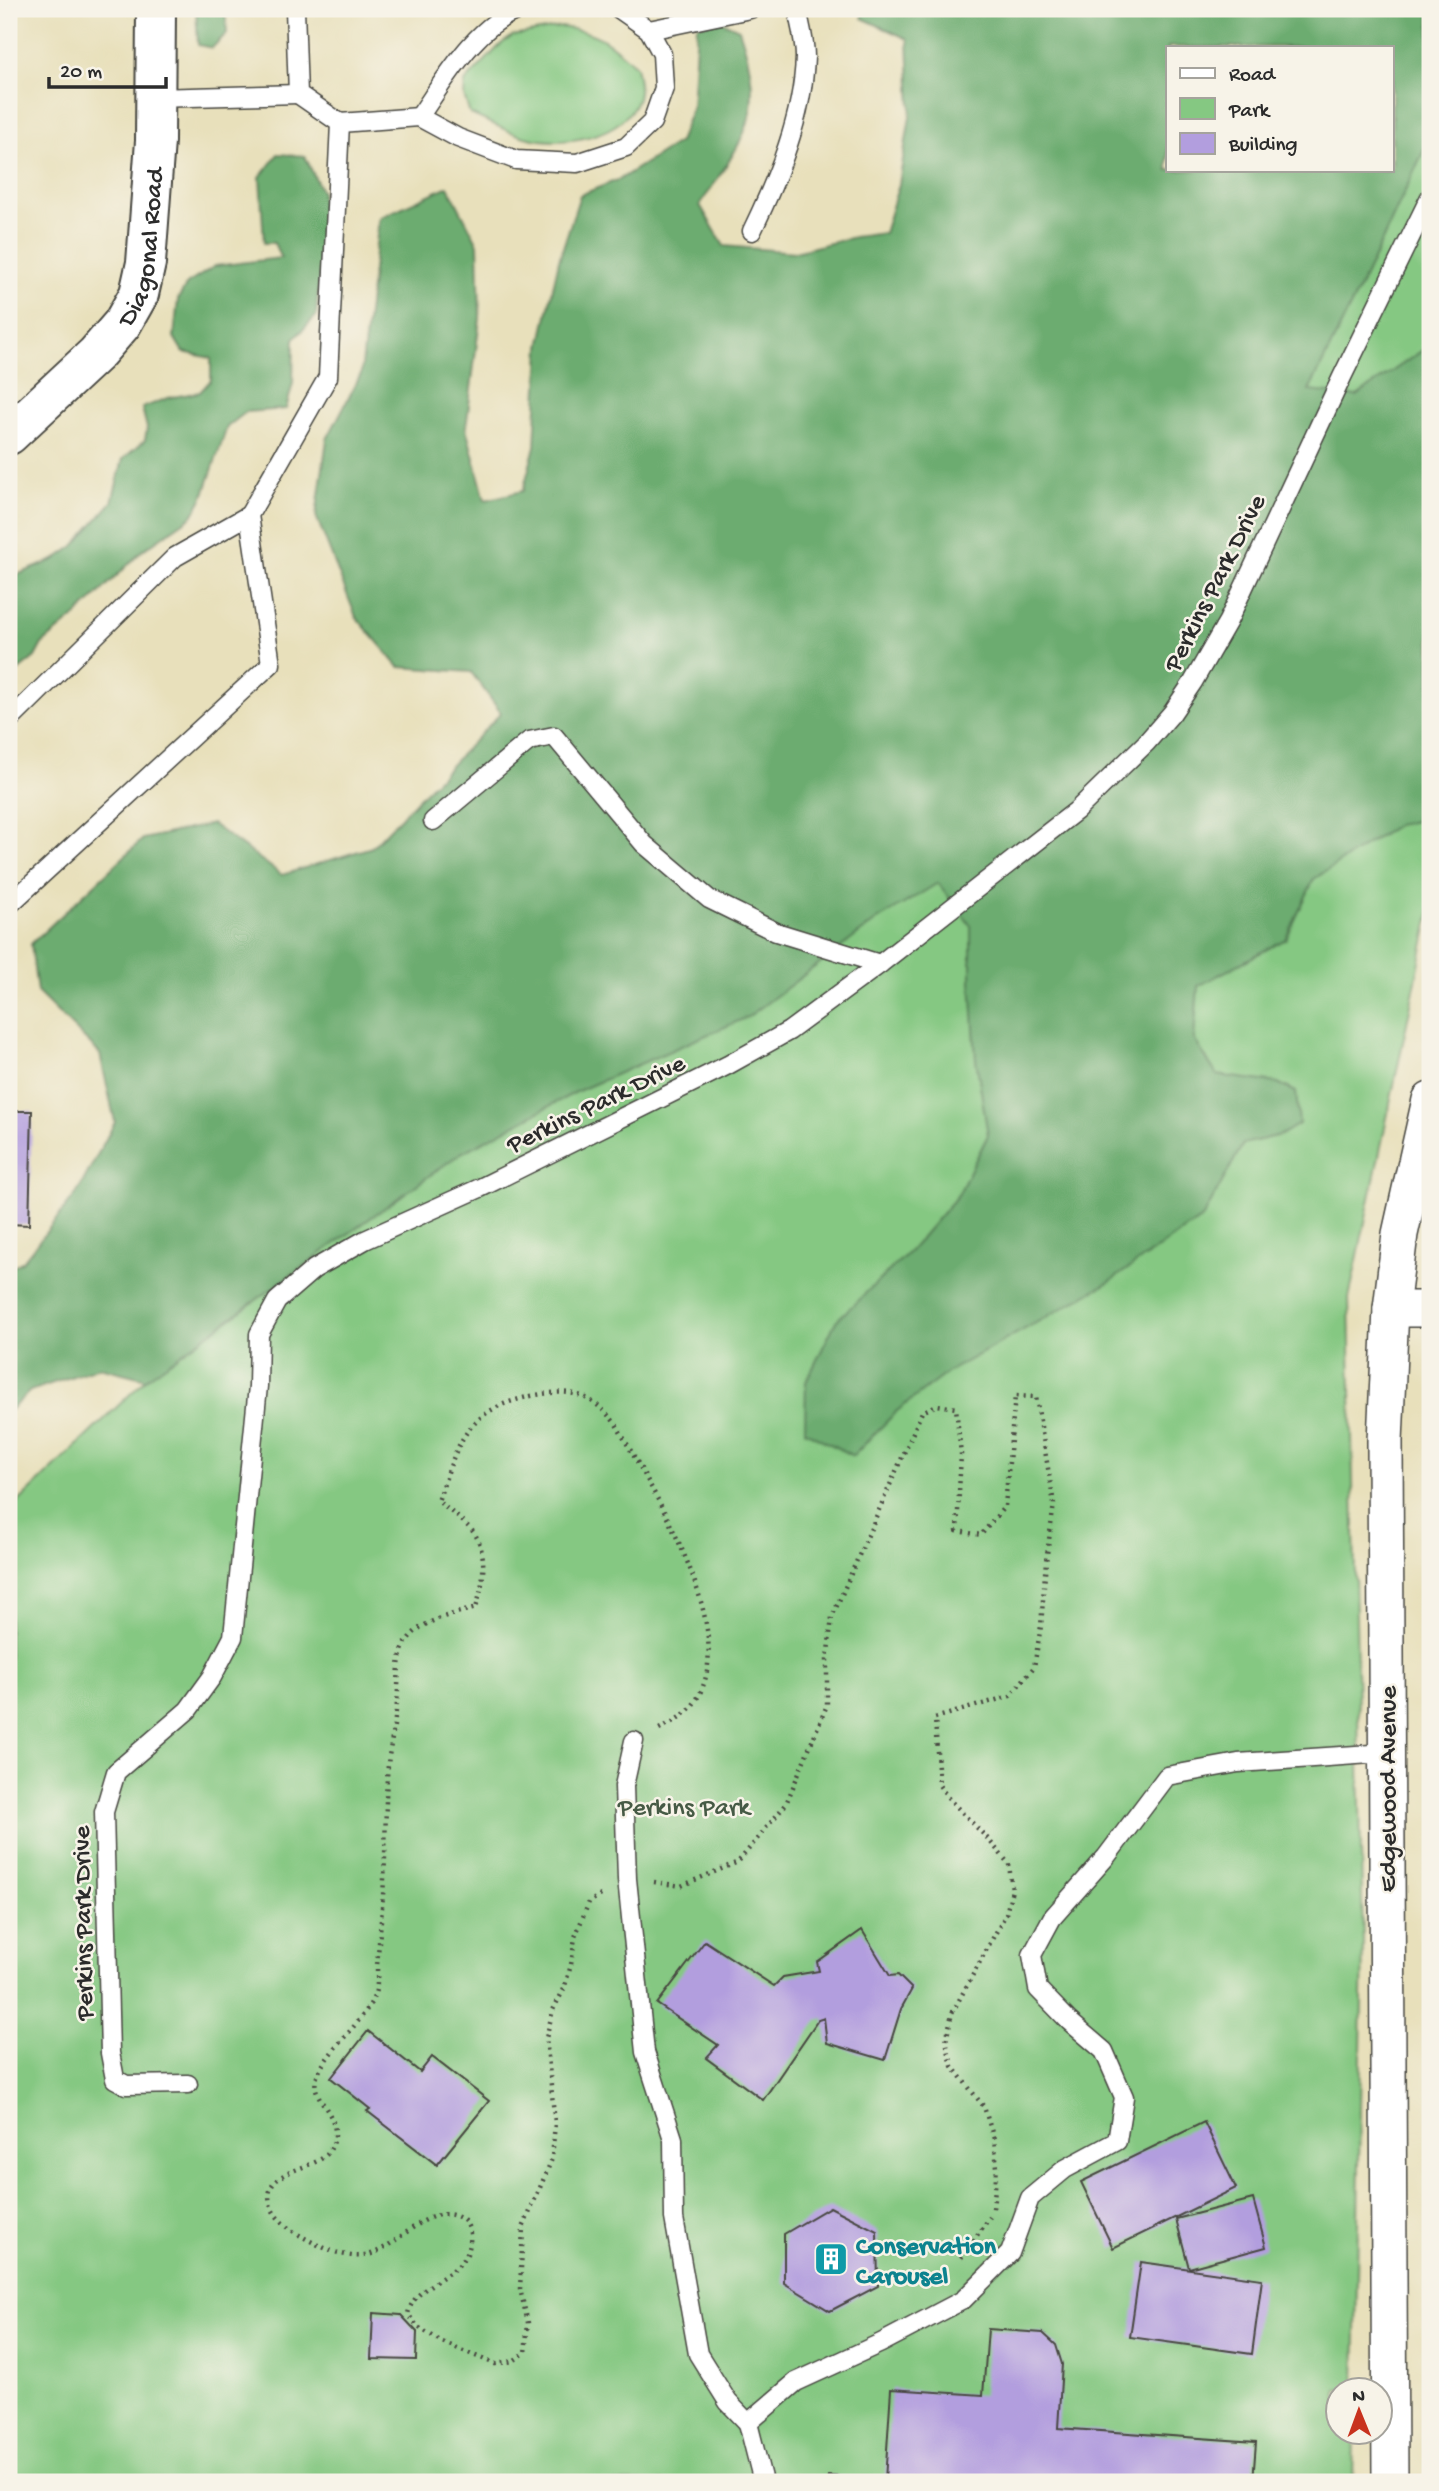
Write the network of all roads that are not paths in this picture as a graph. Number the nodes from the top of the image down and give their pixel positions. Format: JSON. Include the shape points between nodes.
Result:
{"nodes":[{"id":1,"x":156,"y":9,"type":"edge"},
{"id":2,"x":295,"y":9,"type":"edge"},
{"id":3,"x":521,"y":9,"type":"edge"},
{"id":4,"x":619,"y":9,"type":"edge"},
{"id":5,"x":750,"y":9,"type":"edge"},
{"id":6,"x":797,"y":9,"type":"edge"},
{"id":7,"x":649,"y":30,"type":"junction"},
{"id":8,"x":298,"y":94,"type":"junction"},
{"id":9,"x":154,"y":98,"type":"junction"},
{"id":10,"x":419,"y":117,"type":"junction"},
{"id":11,"x":340,"y":123,"type":"junction"},
{"id":12,"x":1430,"y":197,"type":"edge"},
{"id":13,"x":752,"y":231,"type":"dead end"},
{"id":14,"x":9,"y":435,"type":"edge"},
{"id":15,"x":249,"y":515,"type":"junction"},
{"id":16,"x":9,"y":721,"type":"edge"},
{"id":17,"x":433,"y":821,"type":"dead end"},
{"id":18,"x":9,"y":905,"type":"edge"},
{"id":19,"x":880,"y":964,"type":"junction"},
{"id":20,"x":1430,"y":1100,"type":"edge"},
{"id":21,"x":1391,"y":1309,"type":"junction"},
{"id":22,"x":1430,"y":1309,"type":"edge"},
{"id":23,"x":635,"y":1741,"type":"road end"},
{"id":24,"x":1386,"y":1753,"type":"junction"},
{"id":25,"x":188,"y":2084,"type":"dead end"},
{"id":26,"x":748,"y":2423,"type":"junction"},
{"id":27,"x":763,"y":2482,"type":"edge"},
{"id":28,"x":1390,"y":2482,"type":"edge"}],
"edges":[{"from":1,"to":9,"type":"street","name":"Diagonal Road"},
{"from":2,"to":8,"type":"lane"},
{"from":3,"to":10,"type":"lane","via":[[509,13],[463,52]]},
{"from":4,"to":7,"type":"lane"},
{"from":5,"to":7,"type":"lane"},
{"from":6,"to":13,"type":"lane","via":[[805,54],[802,95],[772,188]]},
{"from":7,"to":10,"type":"lane","via":[[662,54],[664,88],[652,122],[626,147],[577,163],[516,160]]},
{"from":8,"to":9,"type":"lane"},
{"from":8,"to":11,"type":"lane"},
{"from":9,"to":14,"type":"street","name":"Diagonal Road","via":[[147,249],[139,294],[122,324],[96,354]]},
{"from":10,"to":11,"type":"lane"},
{"from":11,"to":15,"type":"lane","via":[[328,377]]},
{"from":12,"to":19,"type":"lane","name":"Perkins Park Drive","via":[[1228,621],[1172,713],[1076,811]]},
{"from":15,"to":16,"type":"lane","via":[[175,557]]},
{"from":15,"to":18,"type":"lane","via":[[271,664]]},
{"from":17,"to":19,"type":"lane","via":[[529,741],[554,736],[644,844],[709,899],[776,932]]},
{"from":19,"to":25,"type":"lane","name":"Perkins Park Drive","via":[[789,1031],[480,1188],[365,1240],[314,1269],[277,1301],[259,1334],[233,1637],[188,1710],[116,1772],[104,1812],[110,2053],[115,2079],[126,2085]]},
{"from":20,"to":21,"type":"street","name":"Edgewood Avenue","via":[[1400,1234]]},
{"from":21,"to":22,"type":"street"},
{"from":21,"to":24,"type":"street","name":"Edgewood Avenue","via":[[1385,1441]]},
{"from":23,"to":26,"type":"lane","via":[[624,1786],[627,1879],[645,2052],[673,2139],[674,2218],[698,2354],[728,2402]]},
{"from":24,"to":26,"type":"lane","via":[[1238,1763],[1167,1776],[1106,1857],[1052,1918],[1032,1955],[1038,1989],[1104,2050],[1124,2097],[1117,2141],[1065,2169],[1030,2198],[1010,2253],[962,2300],[796,2382]]},
{"from":24,"to":28,"type":"street","name":"Edgewood Avenue"},
{"from":26,"to":27,"type":"lane"}]}
